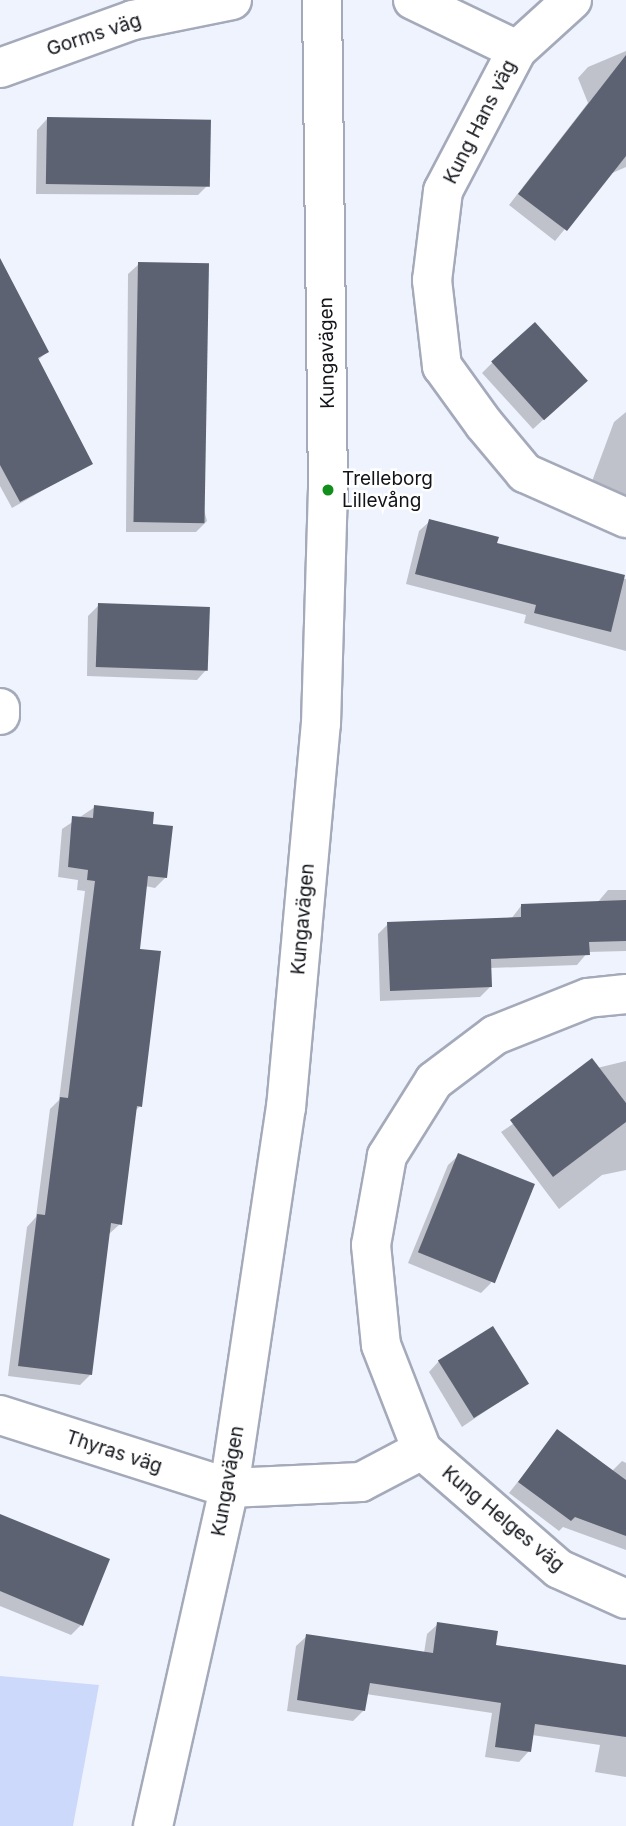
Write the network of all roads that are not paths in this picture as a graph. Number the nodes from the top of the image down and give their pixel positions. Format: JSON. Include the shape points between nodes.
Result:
{"nodes":[{"id":1,"x":232,"y":0,"type":"edge"},
{"id":2,"x":322,"y":0,"type":"edge"},
{"id":3,"x":413,"y":0,"type":"edge"},
{"id":4,"x":572,"y":0,"type":"edge"},
{"id":5,"x":517,"y":50,"type":"junction"},
{"id":6,"x":0,"y":68,"type":"edge"},
{"id":7,"x":626,"y":518,"type":"edge"},
{"id":8,"x":0,"y":708,"type":"edge"},
{"id":9,"x":0,"y":715,"type":"edge"},
{"id":10,"x":626,"y":994,"type":"edge"},
{"id":11,"x":0,"y":1415,"type":"edge"},
{"id":12,"x":422,"y":1450,"type":"junction"},
{"id":13,"x":229,"y":1488,"type":"junction"},
{"id":14,"x":626,"y":1599,"type":"edge"},
{"id":15,"x":153,"y":1826,"type":"edge"}],
"edges":[{"from":1,"to":6,"type":"street","name":"Gorms väg","via":[[133,20]]},
{"from":2,"to":13,"type":"street","name":"Kungavägen","via":[[328,490],[321,724],[286,1108]]},
{"from":3,"to":5,"type":"street","name":"Kung Hans väg"},
{"from":4,"to":5,"type":"street","name":"Kung Hans väg"},
{"from":5,"to":7,"type":"street","name":"Kung Hans väg","via":[[443,191],[432,280],[442,366],[524,473]]},
{"from":8,"to":9,"type":"street"},
{"from":10,"to":12,"type":"street","name":"Kung Helges väg","via":[[588,998],[495,1035],[434,1081],[387,1156],[371,1245],[381,1345]]},
{"from":11,"to":13,"type":"street","name":"Thyras väg"},
{"from":12,"to":13,"type":"street","via":[[361,1482]]},
{"from":12,"to":14,"type":"street","name":"Kung Helges väg","via":[[559,1569]]},
{"from":13,"to":15,"type":"street","name":"Kungavägen"}]}
